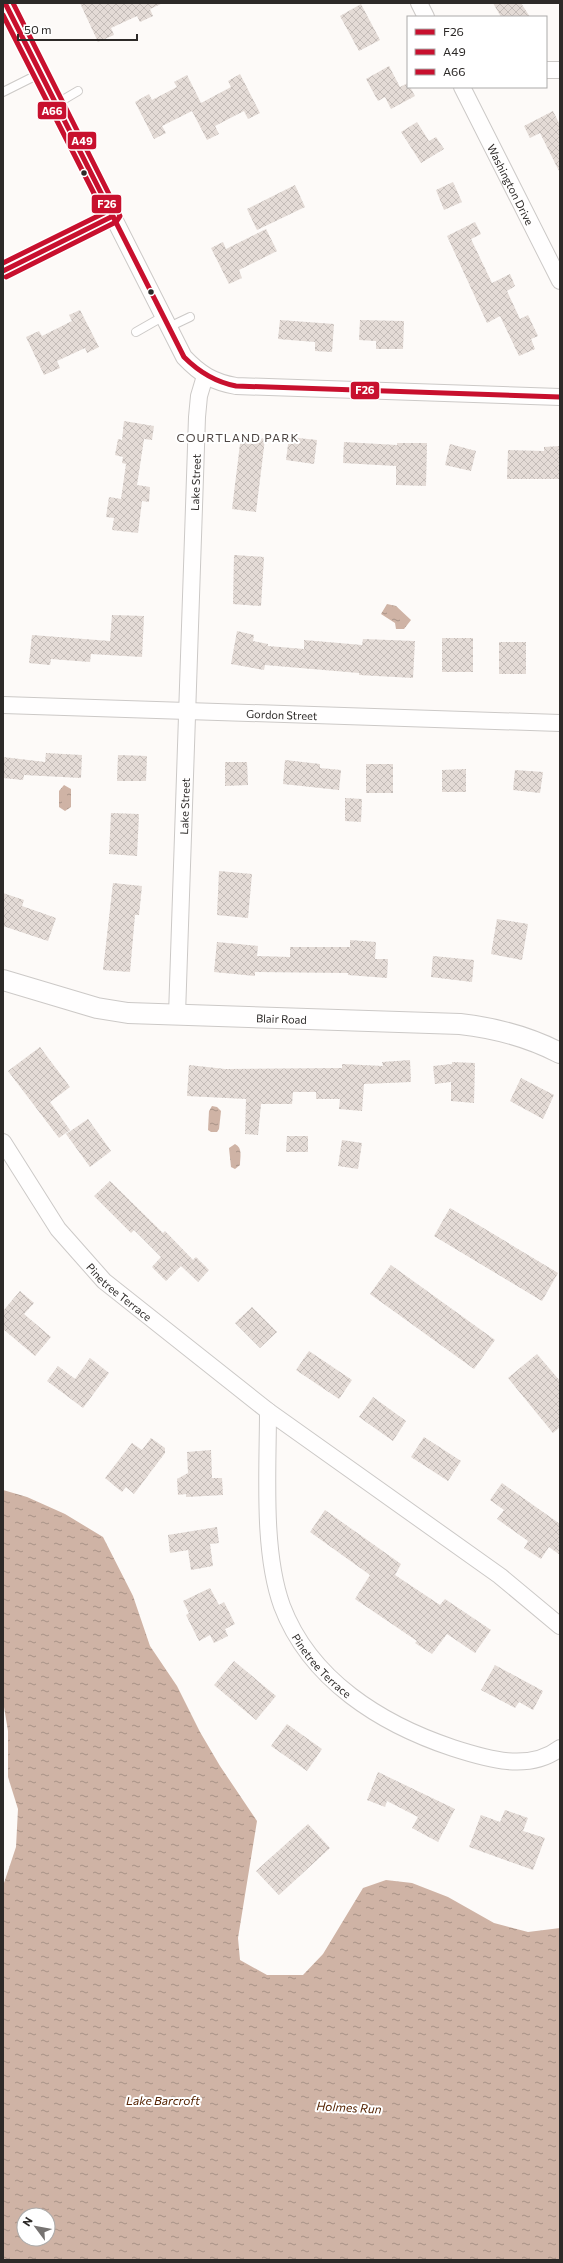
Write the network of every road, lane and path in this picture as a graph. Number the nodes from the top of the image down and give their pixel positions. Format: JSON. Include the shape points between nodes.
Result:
{"nodes":[{"id":1,"x":5,"y":3,"type":"edge"},
{"id":2,"x":419,"y":3,"type":"edge"},
{"id":3,"x":426,"y":16,"type":"edge"},
{"id":4,"x":547,"y":70,"type":"edge"},
{"id":5,"x":560,"y":70,"type":"edge"},
{"id":6,"x":41,"y":73,"type":"junction"},
{"id":7,"x":463,"y":88,"type":"edge"},
{"id":8,"x":78,"y":91,"type":"dead end"},
{"id":9,"x":3,"y":92,"type":"edge"},
{"id":10,"x":56,"y":104,"type":"junction"},
{"id":11,"x":112,"y":216,"type":"junction"},
{"id":12,"x":3,"y":271,"type":"edge"},
{"id":13,"x":560,"y":282,"type":"edge"},
{"id":14,"x":190,"y":317,"type":"dead end"},
{"id":15,"x":166,"y":321,"type":"junction"},
{"id":16,"x":136,"y":332,"type":"dead end"},
{"id":17,"x":205,"y":376,"type":"junction"},
{"id":18,"x":560,"y":397,"type":"edge"},
{"id":19,"x":3,"y":705,"type":"edge"},
{"id":20,"x":187,"y":711,"type":"junction"},
{"id":21,"x":560,"y":723,"type":"edge"},
{"id":22,"x":3,"y":980,"type":"edge"},
{"id":23,"x":177,"y":1015,"type":"junction"},
{"id":24,"x":560,"y":1053,"type":"edge"},
{"id":25,"x":3,"y":1142,"type":"edge"},
{"id":26,"x":268,"y":1411,"type":"junction"},
{"id":27,"x":560,"y":1626,"type":"edge"},
{"id":28,"x":560,"y":1748,"type":"edge"}],
"edges":[{"from":1,"to":6,"type":"street"},
{"from":2,"to":3,"type":"street"},
{"from":4,"to":5,"type":"street"},
{"from":6,"to":9,"type":"lane"},
{"from":6,"to":10,"type":"street"},
{"from":7,"to":13,"type":"street","name":"Washington Drive"},
{"from":8,"to":10,"type":"lane"},
{"from":10,"to":11,"type":"street"},
{"from":11,"to":12,"type":"street"},
{"from":11,"to":15,"type":"street"},
{"from":14,"to":15,"type":"lane"},
{"from":15,"to":16,"type":"lane"},
{"from":15,"to":17,"type":"street","via":[[184,357]]},
{"from":17,"to":18,"type":"street","via":[[220,383],[236,386]]},
{"from":17,"to":20,"type":"street","name":"Lake Street","via":[[199,396],[197,417]]},
{"from":19,"to":20,"type":"street","name":"Gordon Street"},
{"from":20,"to":21,"type":"street","name":"Gordon Street"},
{"from":20,"to":23,"type":"street","name":"Lake Street"},
{"from":22,"to":23,"type":"street","name":"Blair Road","via":[[97,1008],[128,1013]]},
{"from":23,"to":24,"type":"street","name":"Blair Road","via":[[467,1025],[508,1031],[537,1041]]},
{"from":25,"to":26,"type":"street","name":"Pinetree Terrace","via":[[58,1229],[104,1281]]},
{"from":26,"to":27,"type":"street","name":"Pinetree Terrace","via":[[500,1576]]},
{"from":26,"to":28,"type":"street","name":"Pinetree Terrace","via":[[268,1501],[271,1549],[277,1585],[282,1606],[309,1655],[326,1674],[368,1708],[392,1722],[448,1746],[480,1757],[520,1761],[540,1758]]}]}
